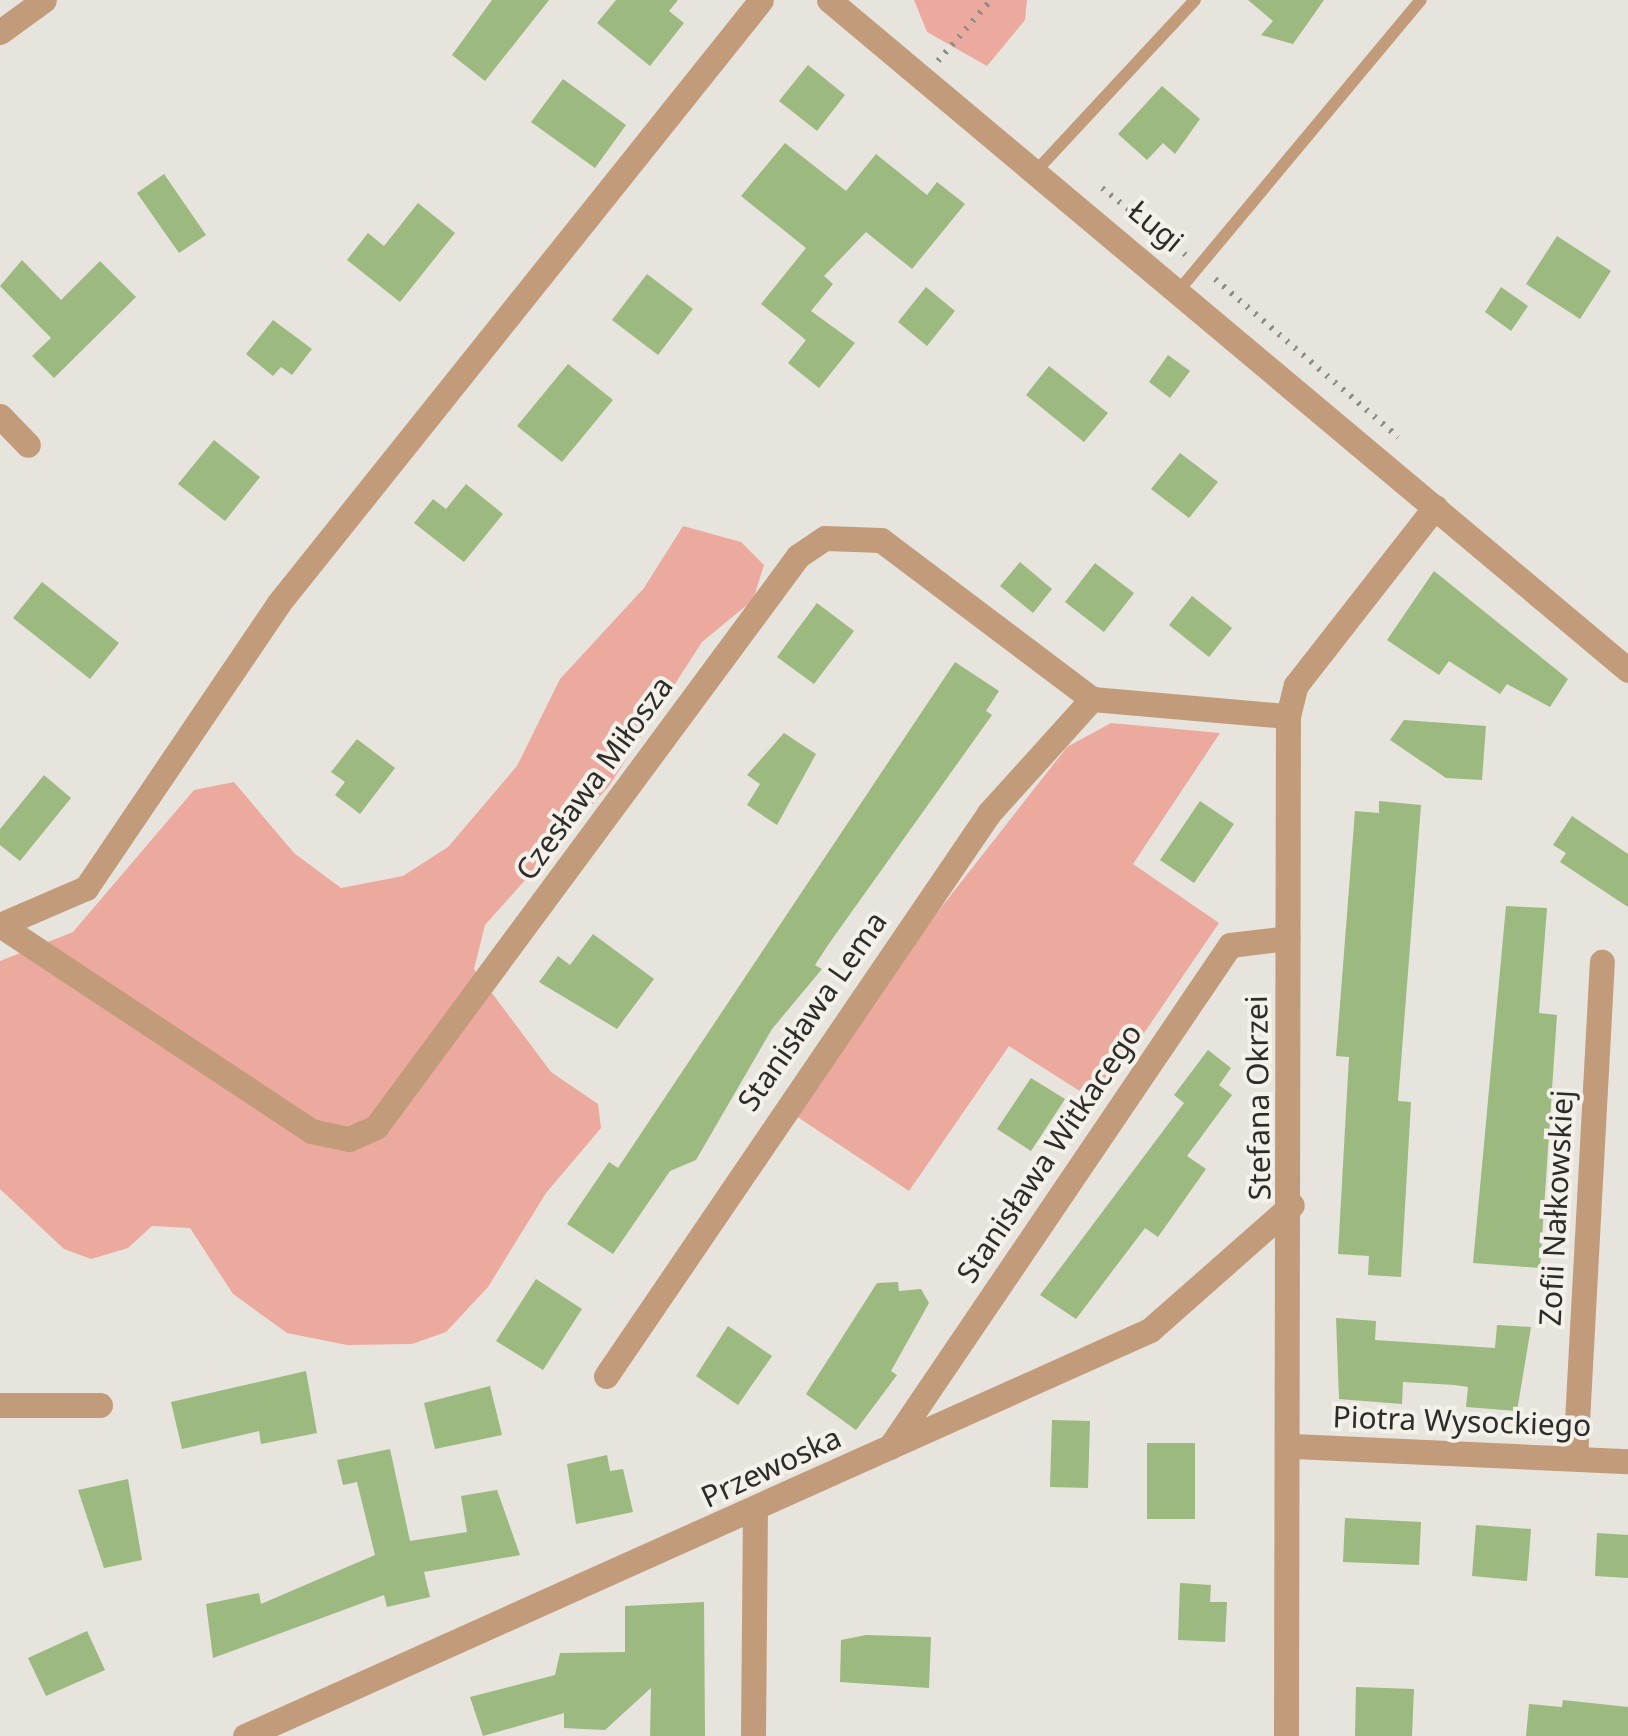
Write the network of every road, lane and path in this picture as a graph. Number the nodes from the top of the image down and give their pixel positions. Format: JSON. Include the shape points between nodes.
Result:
{"nodes":[{"id":1,"x":44,"y":0,"type":"edge"},
{"id":2,"x":761,"y":0,"type":"edge"},
{"id":3,"x":829,"y":0,"type":"edge"},
{"id":4,"x":991,"y":0,"type":"edge"},
{"id":5,"x":1195,"y":0,"type":"edge"},
{"id":6,"x":1421,"y":0,"type":"edge"},
{"id":7,"x":0,"y":32,"type":"edge"},
{"id":8,"x":924,"y":77,"type":"junction"},
{"id":9,"x":1038,"y":170,"type":"junction"},
{"id":10,"x":1180,"y":288,"type":"junction"},
{"id":11,"x":0,"y":416,"type":"edge"},
{"id":12,"x":28,"y":445,"type":"dead end"},
{"id":13,"x":1435,"y":508,"type":"junction"},
{"id":14,"x":1628,"y":670,"type":"edge"},
{"id":15,"x":1092,"y":699,"type":"junction"},
{"id":16,"x":1288,"y":716,"type":"junction"},
{"id":17,"x":0,"y":925,"type":"edge"},
{"id":18,"x":1288,"y":938,"type":"junction"},
{"id":19,"x":1602,"y":962,"type":"dead end"},
{"id":20,"x":1292,"y":1205,"type":"junction"},
{"id":21,"x":606,"y":1376,"type":"dead end"},
{"id":22,"x":0,"y":1405,"type":"edge"},
{"id":23,"x":100,"y":1405,"type":"dead end"},
{"id":24,"x":1293,"y":1446,"type":"junction"},
{"id":25,"x":890,"y":1447,"type":"junction"},
{"id":26,"x":1574,"y":1458,"type":"junction"},
{"id":27,"x":1628,"y":1461,"type":"edge"},
{"id":28,"x":755,"y":1512,"type":"junction"},
{"id":29,"x":244,"y":1736,"type":"edge"},
{"id":30,"x":753,"y":1736,"type":"edge"},
{"id":31,"x":1286,"y":1736,"type":"edge"}],
"edges":[{"from":1,"to":7,"type":"street"},
{"from":2,"to":17,"type":"street","via":[[278,604],[86,888]]},
{"from":3,"to":8,"type":"street","name":"Ługi"},
{"from":4,"to":8,"type":"path"},
{"from":5,"to":9,"type":"lane"},
{"from":6,"to":10,"type":"lane"},
{"from":8,"to":9,"type":"street","name":"Ługi"},
{"from":9,"to":10,"type":"street","name":"Ługi"},
{"from":10,"to":13,"type":"street","name":"Ługi"},
{"from":11,"to":12,"type":"street"},
{"from":13,"to":14,"type":"street","name":"Ługi"},
{"from":13,"to":16,"type":"street","name":"Stefana Okrzei","via":[[1296,685]]},
{"from":15,"to":16,"type":"street"},
{"from":15,"to":17,"type":"street","name":"Czesława Miłosza","via":[[882,540],[826,538],[798,556],[376,1128],[349,1139],[311,1131]]},
{"from":15,"to":21,"type":"street","name":"Stanisława Lema","via":[[988,813]]},
{"from":16,"to":18,"type":"street","name":"Stefana Okrzei"},
{"from":18,"to":20,"type":"street","name":"Stefana Okrzei"},
{"from":18,"to":25,"type":"street","name":"Stanisława Witkacego","via":[[1230,945]]},
{"from":19,"to":26,"type":"street","name":"Zofii Nałkowskiej"},
{"from":20,"to":24,"type":"street","name":"Stefana Okrzei"},
{"from":20,"to":25,"type":"street","name":"Przewoska","via":[[1150,1330]]},
{"from":22,"to":23,"type":"street"},
{"from":24,"to":26,"type":"street","name":"Piotra Wysockiego"},
{"from":24,"to":31,"type":"street","name":"Stefana Okrzei"},
{"from":25,"to":28,"type":"street","name":"Przewoska"},
{"from":26,"to":27,"type":"street","name":"Piotra Wysockiego"},
{"from":28,"to":29,"type":"street","name":"Przewoska"},
{"from":28,"to":30,"type":"street"}]}
